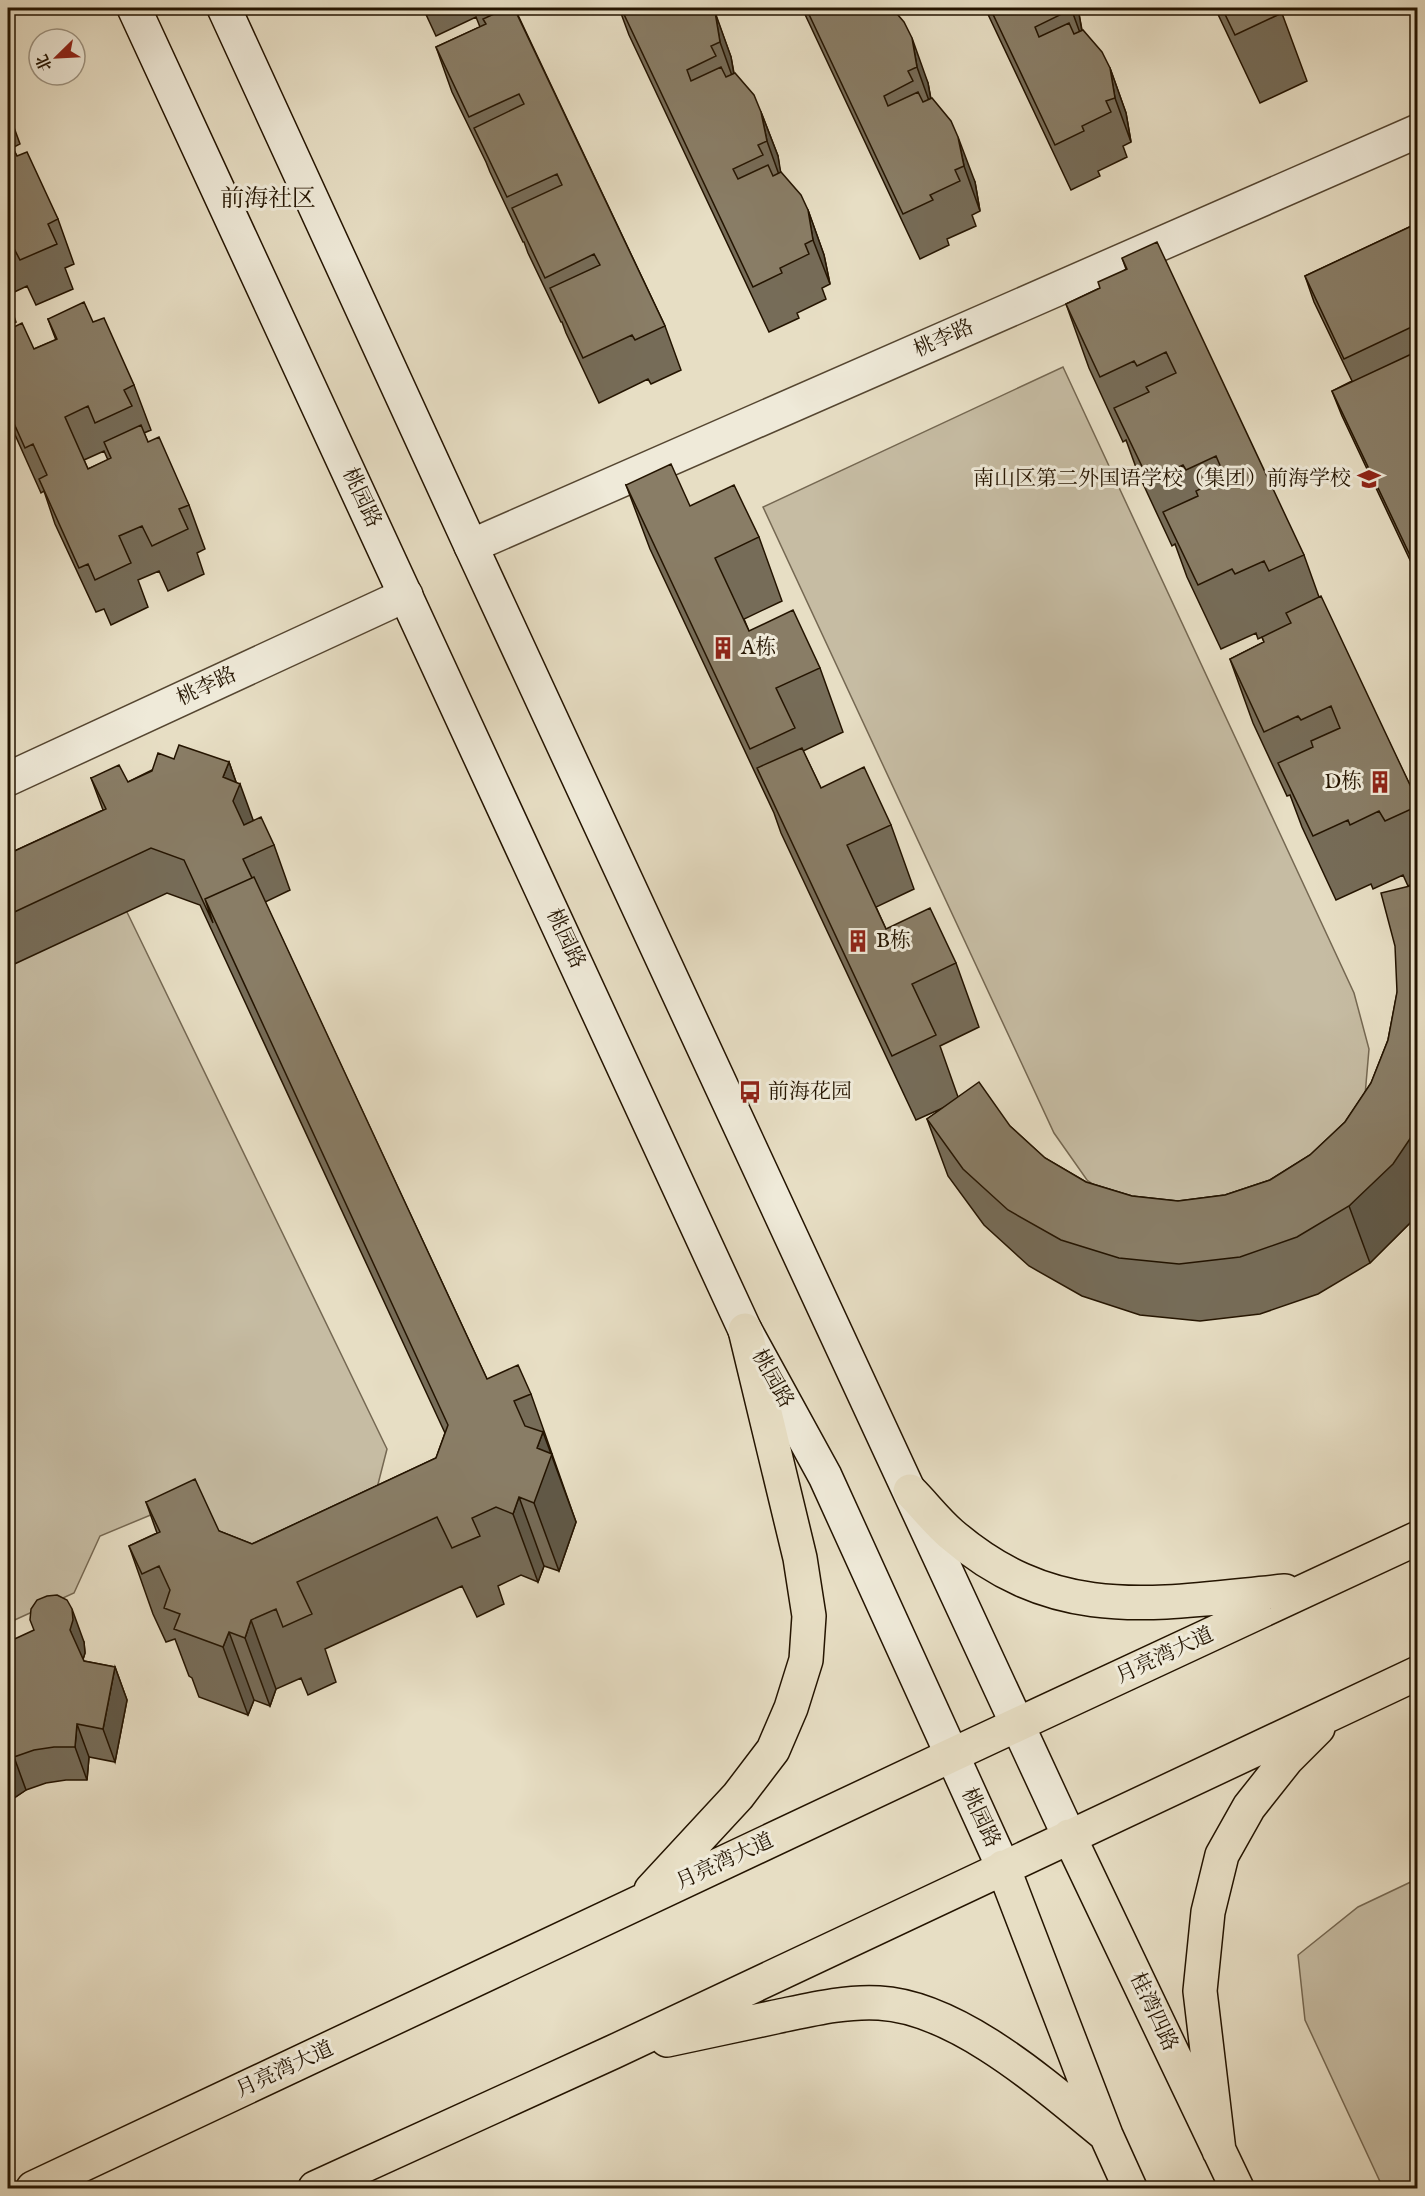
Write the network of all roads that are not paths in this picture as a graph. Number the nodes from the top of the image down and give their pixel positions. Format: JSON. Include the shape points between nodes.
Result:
{"nodes":[{"id":1,"x":134,"y":8,"type":"edge"},
{"id":2,"x":224,"y":8,"type":"edge"},
{"id":3,"x":1418,"y":131,"type":"edge"},
{"id":4,"x":471,"y":546,"type":"junction"},
{"id":5,"x":406,"y":595,"type":"junction"},
{"id":6,"x":8,"y":779,"type":"edge"},
{"id":7,"x":745,"y":1330,"type":"junction"},
{"id":8,"x":910,"y":1491,"type":"junction"},
{"id":9,"x":1418,"y":1538,"type":"edge"},
{"id":10,"x":1311,"y":1588,"type":"junction"},
{"id":11,"x":1418,"y":1673,"type":"edge"},
{"id":12,"x":1333,"y":1713,"type":"junction"},
{"id":13,"x":1017,"y":1725,"type":"junction"},
{"id":14,"x":952,"y":1755,"type":"junction"},
{"id":15,"x":1069,"y":1836,"type":"junction"},
{"id":16,"x":1003,"y":1867,"type":"junction"},
{"id":17,"x":638,"y":1904,"type":"junction"},
{"id":18,"x":613,"y":2052,"type":"junction"},
{"id":19,"x":1106,"y":2135,"type":"junction"},
{"id":20,"x":1220,"y":2151,"type":"junction"},
{"id":21,"x":33,"y":2188,"type":"edge"},
{"id":22,"x":315,"y":2188,"type":"edge"},
{"id":23,"x":1130,"y":2188,"type":"edge"},
{"id":24,"x":1237,"y":2188,"type":"edge"}],
"edges":[{"from":1,"to":5,"type":"main road","name":"桃园路"},
{"from":2,"to":4,"type":"main road"},
{"from":3,"to":4,"type":"main road","name":"桃李路"},
{"from":4,"to":8,"type":"main road"},
{"from":5,"to":6,"type":"main road","name":"桃李路"},
{"from":5,"to":7,"type":"main road","name":"桃园路"},
{"from":7,"to":14,"type":"main road","name":"桃园路","via":[[825,1476]]},
{"from":7,"to":17,"type":"main road","via":[[800,1558],[809,1616],[807,1660],[772,1749],[738,1796]]},
{"from":8,"to":10,"type":"main road","via":[[951,1534],[980,1555],[1037,1587],[1075,1598],[1149,1604]]},
{"from":8,"to":13,"type":"main road"},
{"from":9,"to":10,"type":"main road","name":"月亮湾大道"},
{"from":10,"to":13,"type":"main road","name":"月亮湾大道"},
{"from":11,"to":12,"type":"main road"},
{"from":12,"to":15,"type":"main road"},
{"from":12,"to":20,"type":"main road","via":[[1287,1759],[1249,1807],[1222,1855],[1206,1925],[1200,1991]]},
{"from":13,"to":14,"type":"main road","name":"月亮湾大道"},
{"from":13,"to":15,"type":"main road"},
{"from":14,"to":16,"type":"main road","name":"桃园路"},
{"from":14,"to":17,"type":"main road","name":"月亮湾大道"},
{"from":15,"to":16,"type":"main road"},
{"from":15,"to":20,"type":"main road","name":"桂湾四路"},
{"from":16,"to":18,"type":"main road"},
{"from":16,"to":19,"type":"main road"},
{"from":17,"to":21,"type":"main road","name":"月亮湾大道"},
{"from":18,"to":19,"type":"main road","via":[[820,2007],[892,2005],[932,2015],[988,2046]]},
{"from":18,"to":22,"type":"main road"},
{"from":19,"to":23,"type":"main road"},
{"from":20,"to":24,"type":"main road","name":"桂湾四路"}]}
